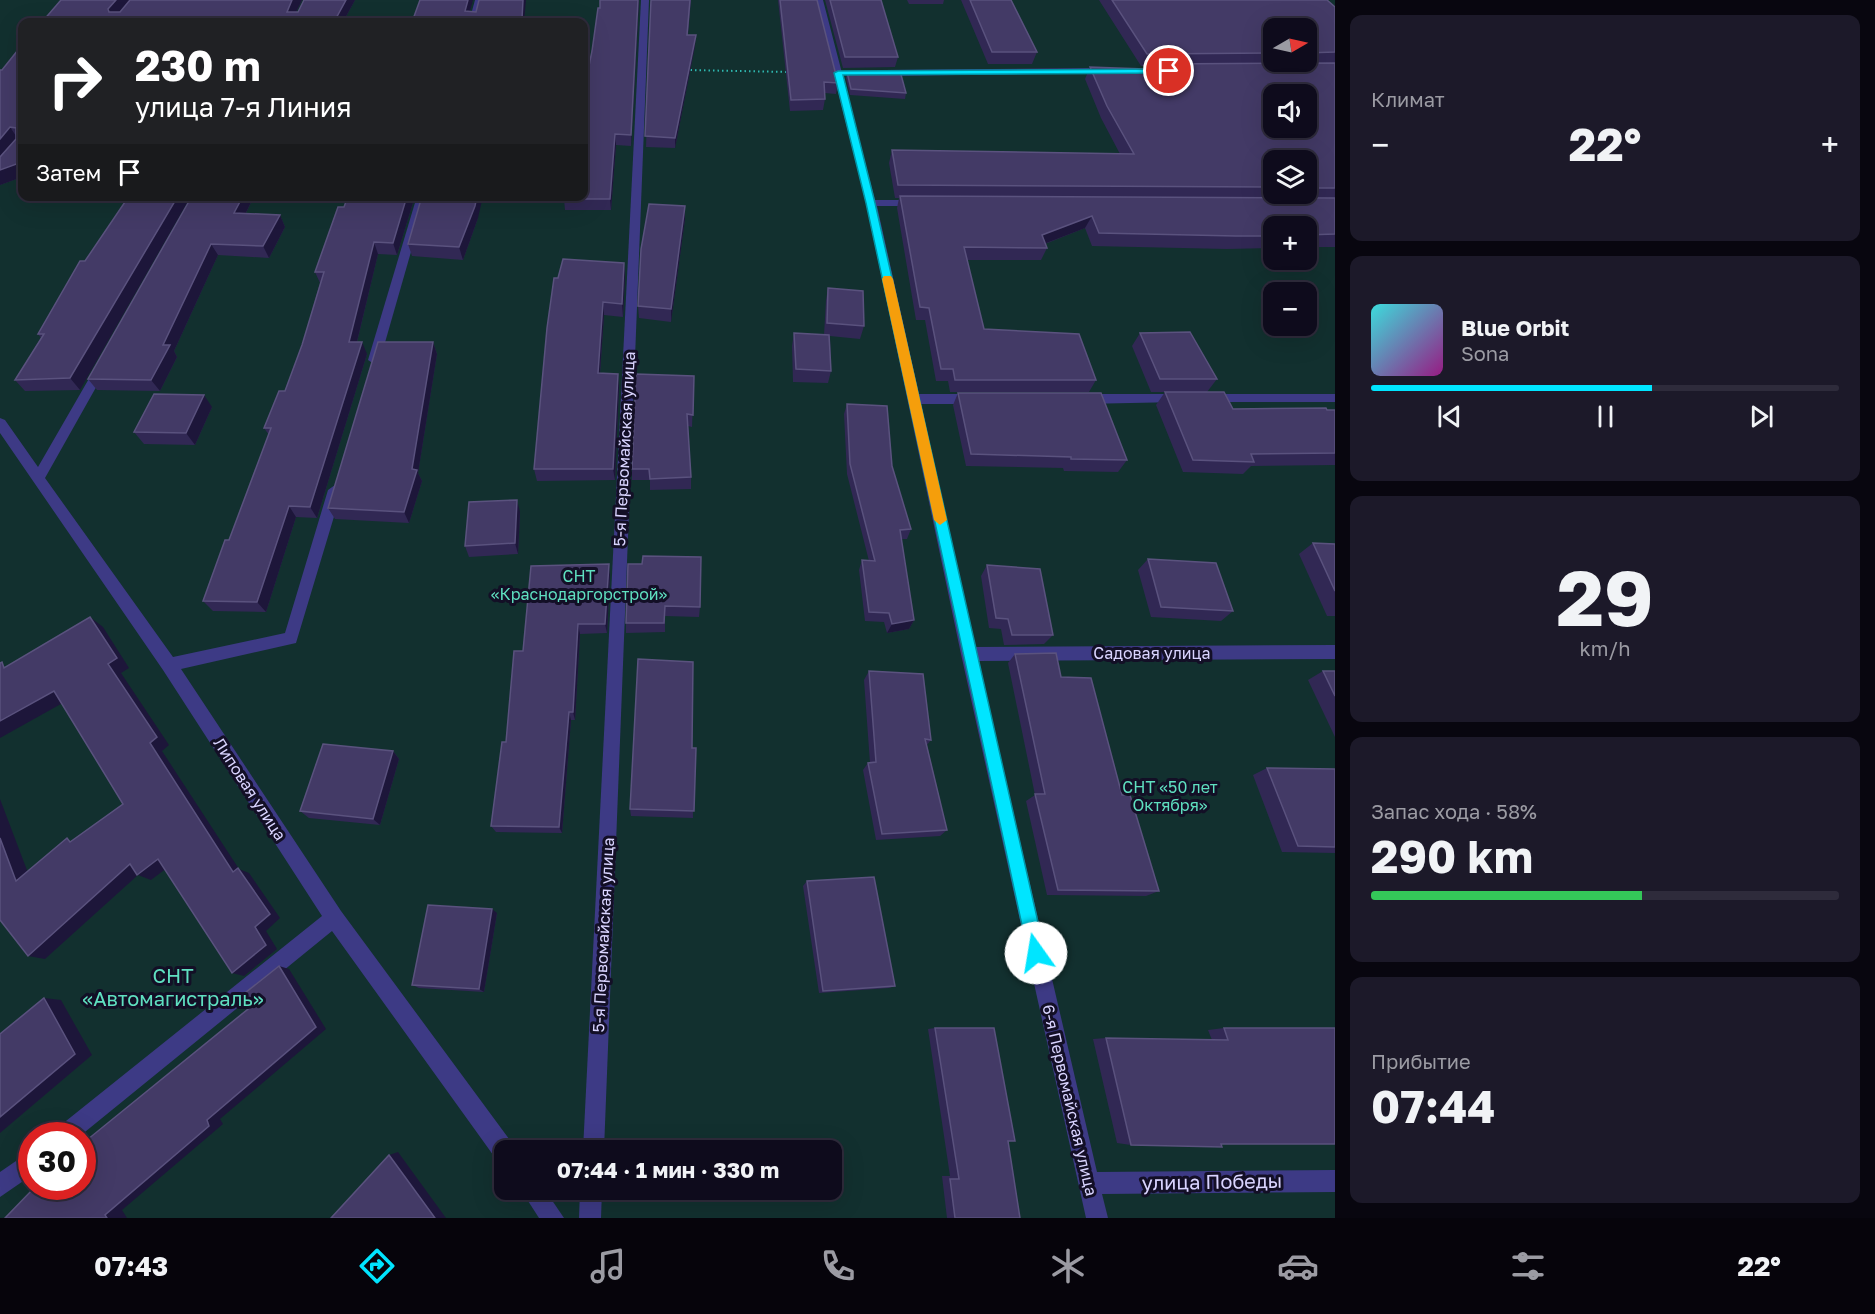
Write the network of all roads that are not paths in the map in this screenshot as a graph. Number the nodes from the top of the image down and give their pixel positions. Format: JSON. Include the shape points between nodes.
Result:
{"nodes":[{"id":1,"x":479,"y":0,"type":"edge"},
{"id":2,"x":645,"y":0,"type":"edge"},
{"id":3,"x":819,"y":0,"type":"edge"},
{"id":4,"x":474,"y":18,"type":"edge"},
{"id":5,"x":1122,"y":71,"type":"edge"},
{"id":6,"x":873,"y":73,"type":"edge"},
{"id":7,"x":421,"y":201,"type":"edge"},
{"id":8,"x":871,"y":203,"type":"junction"},
{"id":9,"x":930,"y":203,"type":"edge"},
{"id":10,"x":110,"y":352,"type":"edge"},
{"id":11,"x":368,"y":378,"type":"edge"},
{"id":12,"x":1335,"y":398,"type":"edge"},
{"id":13,"x":915,"y":399,"type":"junction"},
{"id":14,"x":985,"y":399,"type":"edge"},
{"id":15,"x":1066,"y":399,"type":"edge"},
{"id":16,"x":0,"y":423,"type":"edge"},
{"id":17,"x":39,"y":477,"type":"junction"},
{"id":18,"x":338,"y":480,"type":"edge"},
{"id":19,"x":1335,"y":652,"type":"edge"},
{"id":20,"x":969,"y":654,"type":"junction"},
{"id":21,"x":170,"y":665,"type":"junction"},
{"id":22,"x":334,"y":918,"type":"junction"},
{"id":23,"x":80,"y":1122,"type":"edge"},
{"id":24,"x":496,"y":1140,"type":"edge"},
{"id":25,"x":593,"y":1140,"type":"edge"},
{"id":26,"x":18,"y":1172,"type":"edge"},
{"id":27,"x":1335,"y":1180,"type":"edge"},
{"id":28,"x":1088,"y":1184,"type":"junction"},
{"id":29,"x":0,"y":1186,"type":"edge"},
{"id":30,"x":540,"y":1200,"type":"edge"},
{"id":31,"x":591,"y":1200,"type":"edge"},
{"id":32,"x":553,"y":1218,"type":"edge"},
{"id":33,"x":590,"y":1218,"type":"edge"},
{"id":34,"x":1097,"y":1218,"type":"edge"}],
"edges":[{"from":1,"to":4,"type":"street"},
{"from":2,"to":25,"type":"street","name":"5-я Первомайская улица"},
{"from":3,"to":8,"type":"street","name":"6-я Первомайская улица","via":[[844,73]]},
{"from":5,"to":6,"type":"street"},
{"from":7,"to":11,"type":"street"},
{"from":8,"to":9,"type":"street"},
{"from":8,"to":13,"type":"street","name":"6-я Первомайская улица"},
{"from":10,"to":17,"type":"street"},
{"from":12,"to":15,"type":"street"},
{"from":13,"to":14,"type":"street"},
{"from":13,"to":20,"type":"street","name":"6-я Первомайская улица"},
{"from":16,"to":17,"type":"street","name":"Липовая улица"},
{"from":17,"to":21,"type":"street","name":"Липовая улица"},
{"from":18,"to":21,"type":"street","via":[[291,638]]},
{"from":19,"to":20,"type":"street","name":"Садовая улица"},
{"from":20,"to":28,"type":"street","name":"6-я Первомайская улица"},
{"from":21,"to":22,"type":"street","name":"Липовая улица"},
{"from":22,"to":23,"type":"street"},
{"from":22,"to":24,"type":"street","name":"Липовая улица"},
{"from":26,"to":29,"type":"street"},
{"from":27,"to":28,"type":"street","name":"улица Победы"},
{"from":28,"to":34,"type":"street","name":"6-я Первомайская улица"},
{"from":30,"to":32,"type":"street"},
{"from":31,"to":33,"type":"street"}]}
